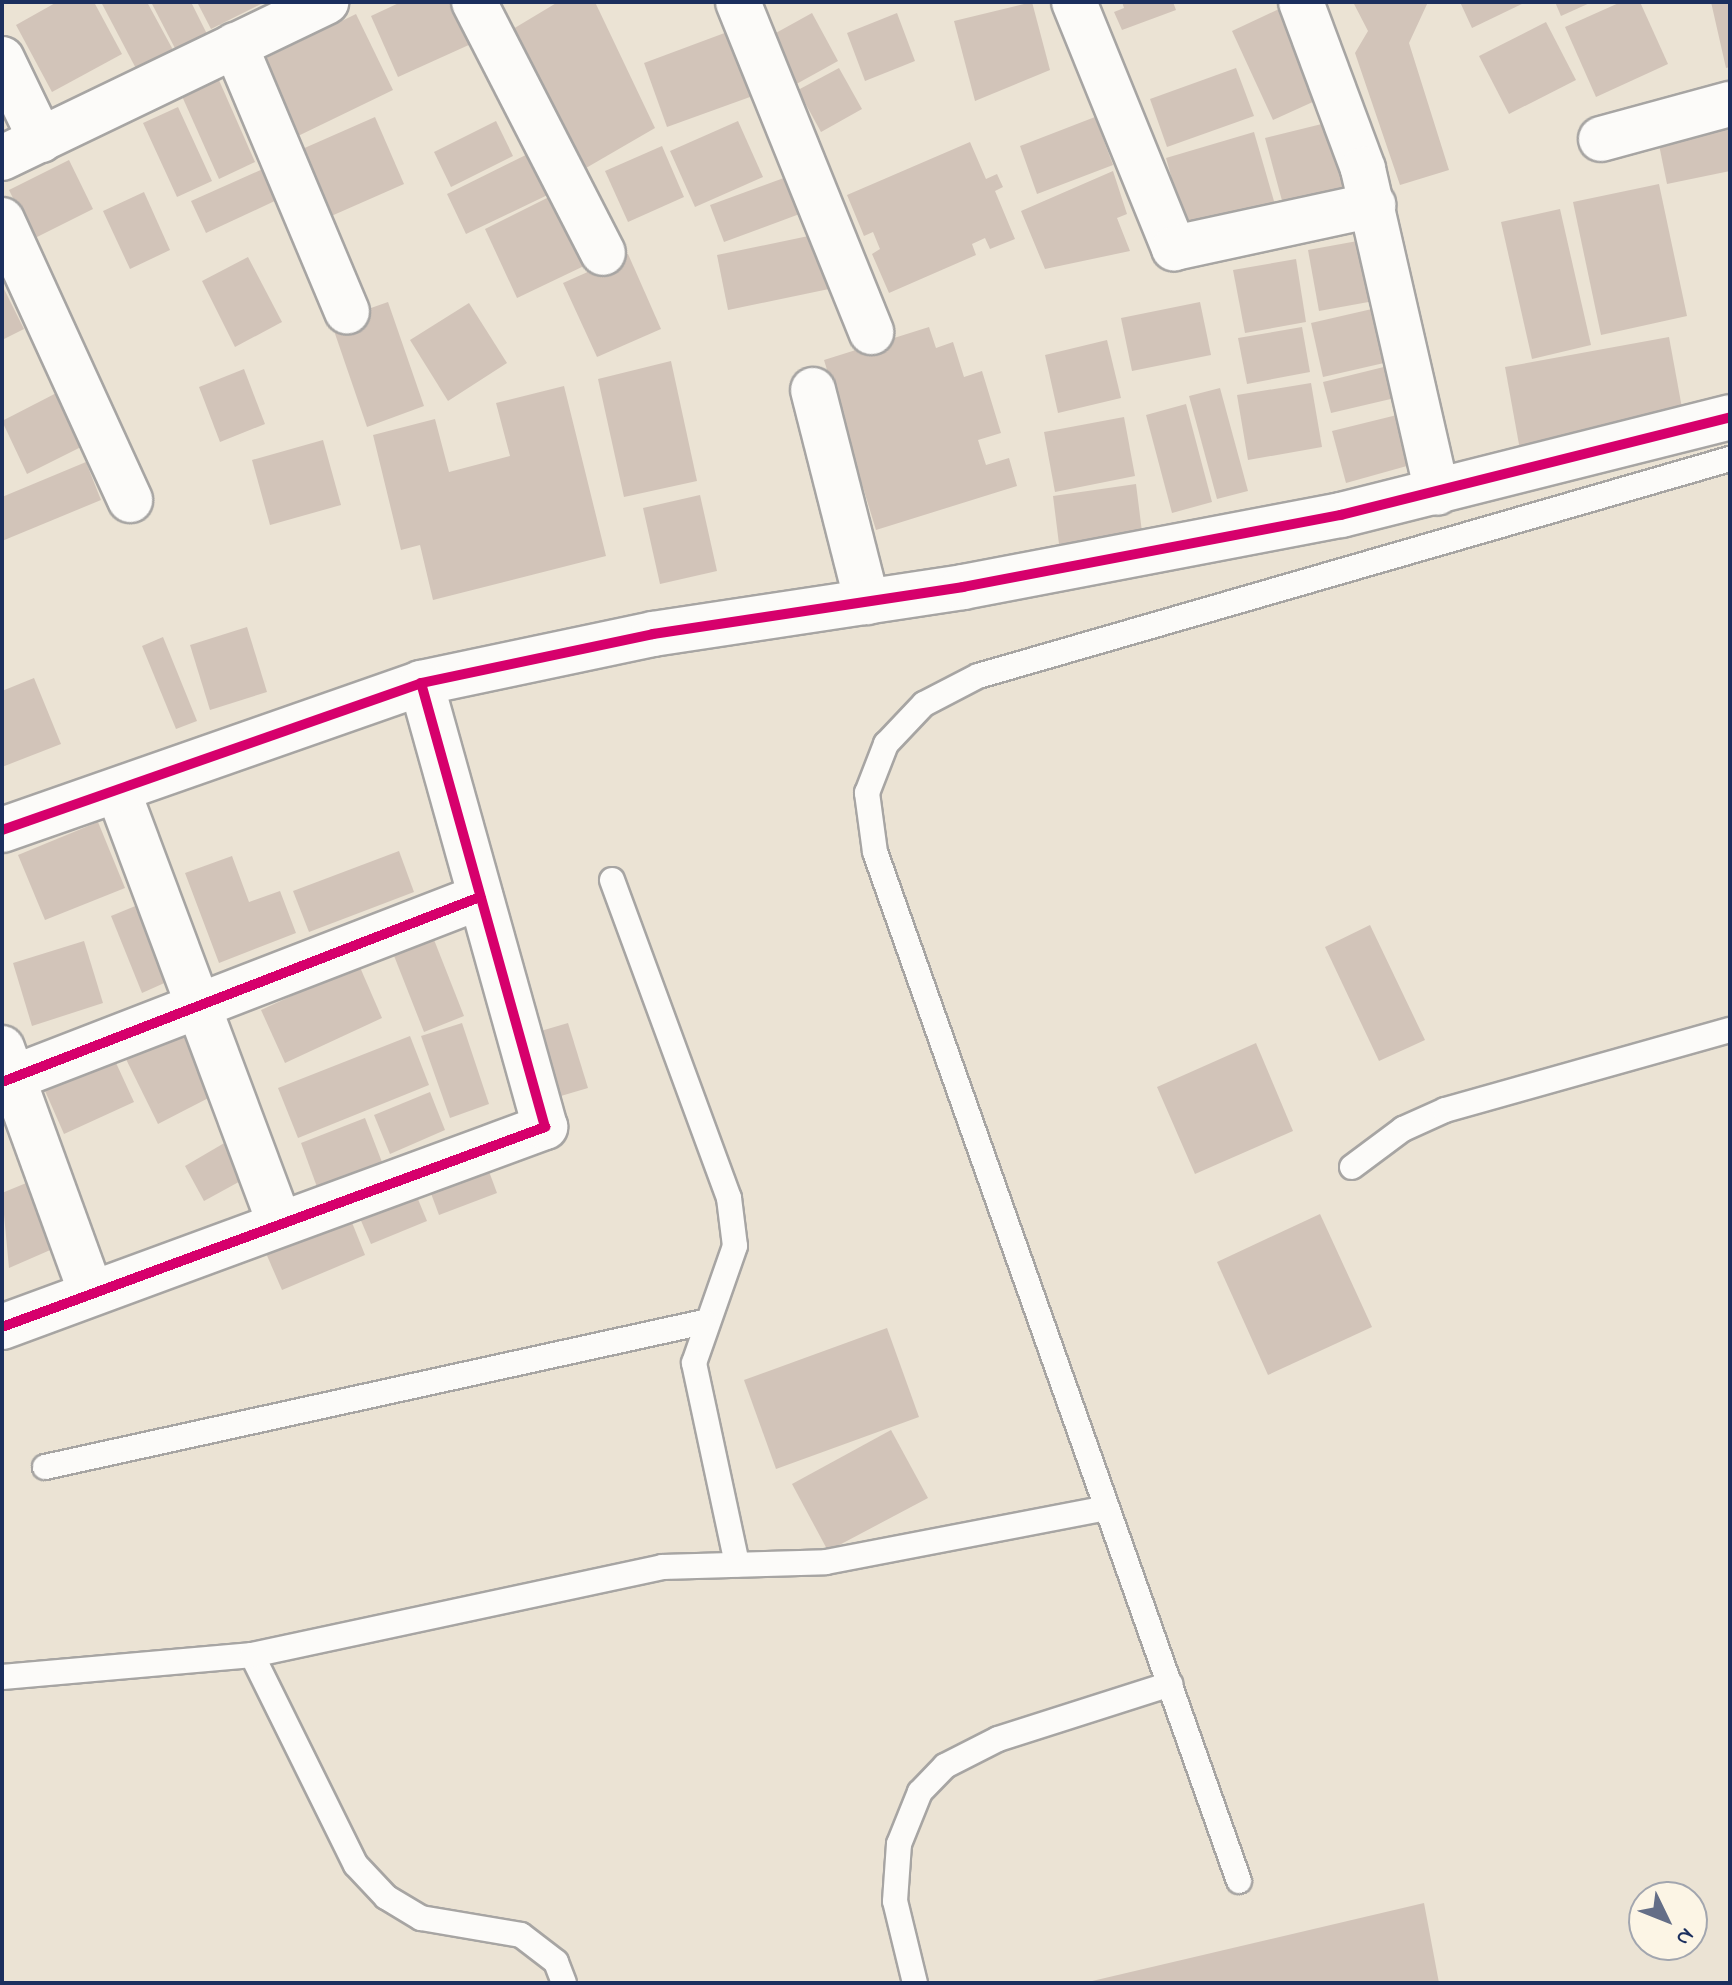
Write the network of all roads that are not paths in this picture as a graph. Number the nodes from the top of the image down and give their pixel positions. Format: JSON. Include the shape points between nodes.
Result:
{"nodes":[{"id":1,"x":326,"y":2,"type":"edge"},
{"id":2,"x":474,"y":2,"type":"edge"},
{"id":3,"x":738,"y":2,"type":"edge"},
{"id":4,"x":1074,"y":2,"type":"edge"},
{"id":5,"x":1301,"y":2,"type":"edge"},
{"id":6,"x":235,"y":45,"type":"junction"},
{"id":7,"x":2,"y":59,"type":"edge"},
{"id":8,"x":1730,"y":104,"type":"edge"},
{"id":9,"x":1601,"y":139,"type":"dead end"},
{"id":10,"x":41,"y":140,"type":"junction"},
{"id":11,"x":2,"y":158,"type":"edge"},
{"id":12,"x":1373,"y":205,"type":"junction"},
{"id":13,"x":2,"y":220,"type":"edge"},
{"id":14,"x":603,"y":253,"type":"dead end"},
{"id":15,"x":347,"y":311,"type":"dead end"},
{"id":16,"x":871,"y":332,"type":"dead end"},
{"id":17,"x":813,"y":390,"type":"dead end"},
{"id":18,"x":1730,"y":417,"type":"edge"},
{"id":19,"x":1730,"y":459,"type":"edge"},
{"id":20,"x":1437,"y":493,"type":"junction"},
{"id":21,"x":130,"y":500,"type":"dead end"},
{"id":22,"x":867,"y":602,"type":"junction"},
{"id":23,"x":421,"y":683,"type":"junction"},
{"id":24,"x":118,"y":791,"type":"junction"},
{"id":25,"x":2,"y":830,"type":"edge"},
{"id":26,"x":612,"y":880,"type":"dead end"},
{"id":27,"x":480,"y":897,"type":"junction"},
{"id":28,"x":195,"y":1003,"type":"junction"},
{"id":29,"x":1730,"y":1030,"type":"edge"},
{"id":30,"x":6,"y":1069,"type":"edge"},
{"id":31,"x":1352,"y":1167,"type":"dead end"},
{"id":32,"x":278,"y":1220,"type":"junction"},
{"id":33,"x":91,"y":1293,"type":"junction"},
{"id":34,"x":704,"y":1322,"type":"junction"},
{"id":35,"x":2,"y":1327,"type":"edge"},
{"id":36,"x":45,"y":1467,"type":"dead end"},
{"id":37,"x":1107,"y":1508,"type":"junction"},
{"id":38,"x":737,"y":1564,"type":"junction"},
{"id":39,"x":252,"y":1655,"type":"junction"},
{"id":40,"x":2,"y":1677,"type":"edge"},
{"id":41,"x":1170,"y":1684,"type":"junction"},
{"id":42,"x":1239,"y":1881,"type":"dead end"},
{"id":43,"x":564,"y":1983,"type":"edge"},
{"id":44,"x":915,"y":1983,"type":"edge"}],
"edges":[{"from":1,"to":6,"type":"street"},
{"from":2,"to":14,"type":"street"},
{"from":3,"to":16,"type":"street"},
{"from":4,"to":12,"type":"street","via":[[1174,248]]},
{"from":5,"to":12,"type":"street"},
{"from":6,"to":10,"type":"street"},
{"from":6,"to":15,"type":"street"},
{"from":7,"to":10,"type":"street"},
{"from":8,"to":9,"type":"street"},
{"from":10,"to":11,"type":"street"},
{"from":12,"to":20,"type":"street"},
{"from":13,"to":21,"type":"street"},
{"from":17,"to":22,"type":"street"},
{"from":18,"to":20,"type":"street"},
{"from":19,"to":37,"type":"lane","via":[[978,676],[924,704],[886,744],[867,793],[875,852]]},
{"from":20,"to":22,"type":"street"},
{"from":22,"to":23,"type":"street","via":[[653,634]]},
{"from":23,"to":24,"type":"street"},
{"from":23,"to":27,"type":"street"},
{"from":24,"to":25,"type":"street"},
{"from":24,"to":28,"type":"street"},
{"from":26,"to":34,"type":"lane","via":[[729,1198],[735,1246]]},
{"from":27,"to":28,"type":"street"},
{"from":27,"to":32,"type":"street","via":[[545,1127]]},
{"from":28,"to":30,"type":"street"},
{"from":28,"to":32,"type":"street"},
{"from":29,"to":31,"type":"lane","via":[[1445,1110]]},
{"from":30,"to":33,"type":"street"},
{"from":32,"to":33,"type":"street"},
{"from":33,"to":35,"type":"street"},
{"from":34,"to":36,"type":"lane"},
{"from":34,"to":38,"type":"lane","via":[[694,1363]]},
{"from":37,"to":38,"type":"lane","via":[[826,1562]]},
{"from":37,"to":41,"type":"lane"},
{"from":38,"to":39,"type":"lane","via":[[662,1567],[558,1585]]},
{"from":39,"to":40,"type":"lane"},
{"from":39,"to":43,"type":"lane","via":[[356,1865],[386,1897],[421,1918],[521,1935],[556,1962]]},
{"from":41,"to":42,"type":"lane"},
{"from":41,"to":44,"type":"lane","via":[[998,1739],[945,1766],[920,1792],[899,1844],[895,1901]]}]}
